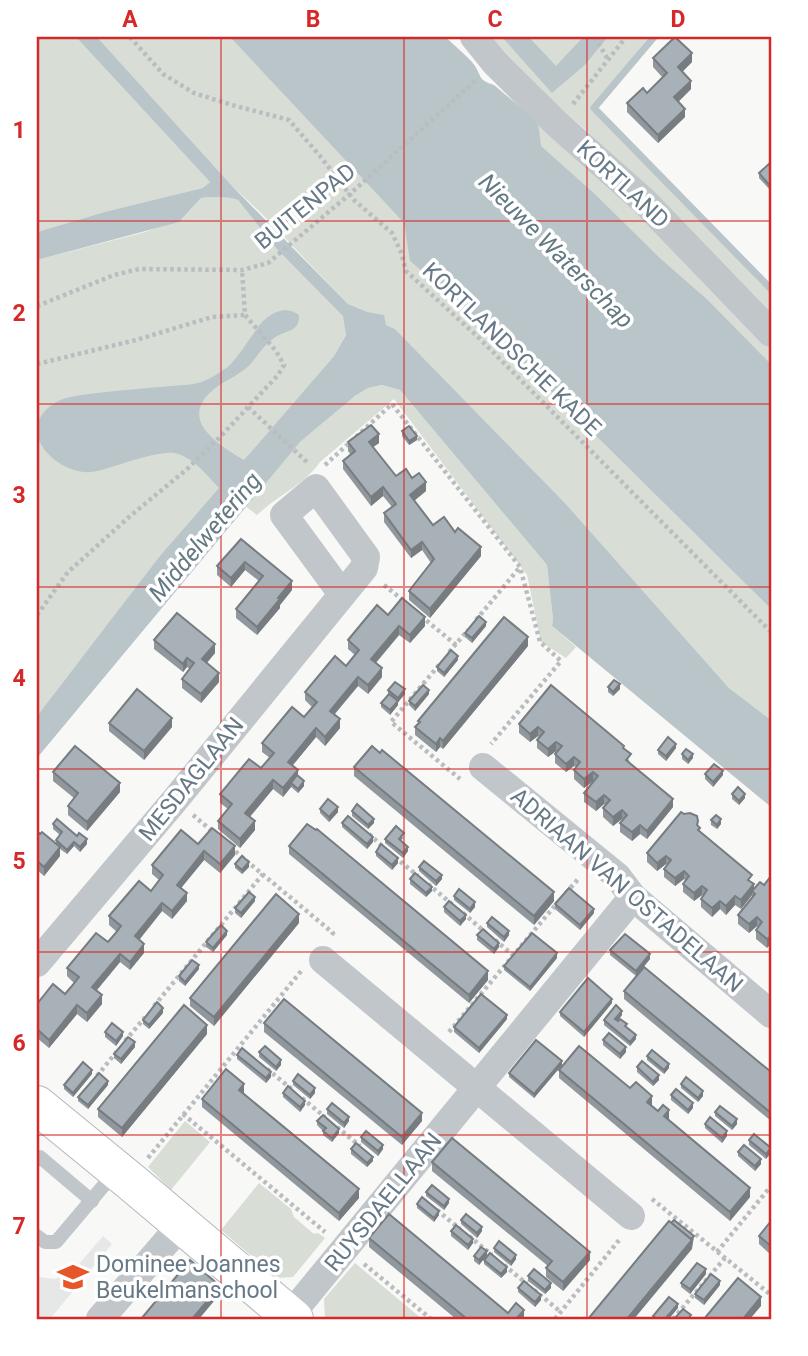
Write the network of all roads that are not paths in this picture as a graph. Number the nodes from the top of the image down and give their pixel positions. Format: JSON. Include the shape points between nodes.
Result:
{"nodes":[{"id":1,"x":474,"y":37,"type":"edge"},
{"id":2,"x":771,"y":333,"type":"edge"},
{"id":3,"x":342,"y":594,"type":"junction"},
{"id":4,"x":479,"y":763,"type":"road end"},
{"id":5,"x":633,"y":897,"type":"junction"},
{"id":6,"x":318,"y":956,"type":"road end"},
{"id":7,"x":37,"y":963,"type":"edge"},
{"id":8,"x":771,"y":1014,"type":"edge"},
{"id":9,"x":476,"y":1087,"type":"junction"},
{"id":10,"x":37,"y":1105,"type":"edge"},
{"id":11,"x":37,"y":1160,"type":"edge"},
{"id":12,"x":123,"y":1176,"type":"junction"},
{"id":13,"x":92,"y":1200,"type":"junction"},
{"id":14,"x":637,"y":1215,"type":"road end"},
{"id":15,"x":181,"y":1225,"type":"junction"},
{"id":16,"x":37,"y":1236,"type":"edge"},
{"id":17,"x":291,"y":1318,"type":"edge"},
{"id":18,"x":100,"y":1319,"type":"edge"}],
"edges":[{"from":1,"to":2,"type":"street","name":"KORTLAND","via":[[557,124],[644,201]]},
{"from":3,"to":3,"type":"street","name":"MESDAGLAAN","via":[[364,568],[366,557],[316,488],[284,515]]},
{"from":3,"to":7,"type":"street","name":"MESDAGLAAN"},
{"from":4,"to":5,"type":"street","name":"ADRIAAN VAN OSTADELAAN","via":[[617,876]]},
{"from":5,"to":8,"type":"street","name":"ADRIAAN VAN OSTADELAAN"},
{"from":5,"to":9,"type":"street","name":"RUYSDAELLAAN"},
{"from":6,"to":9,"type":"street"},
{"from":9,"to":14,"type":"street"},
{"from":9,"to":17,"type":"street","name":"RUYSDAELLAAN"},
{"from":10,"to":12,"type":"street"},
{"from":11,"to":13,"type":"lane","via":[[40,1157]]},
{"from":12,"to":13,"type":"lane"},
{"from":12,"to":15,"type":"street"},
{"from":13,"to":16,"type":"lane","via":[[56,1242]]},
{"from":15,"to":17,"type":"street"},
{"from":15,"to":18,"type":"street"}]}
